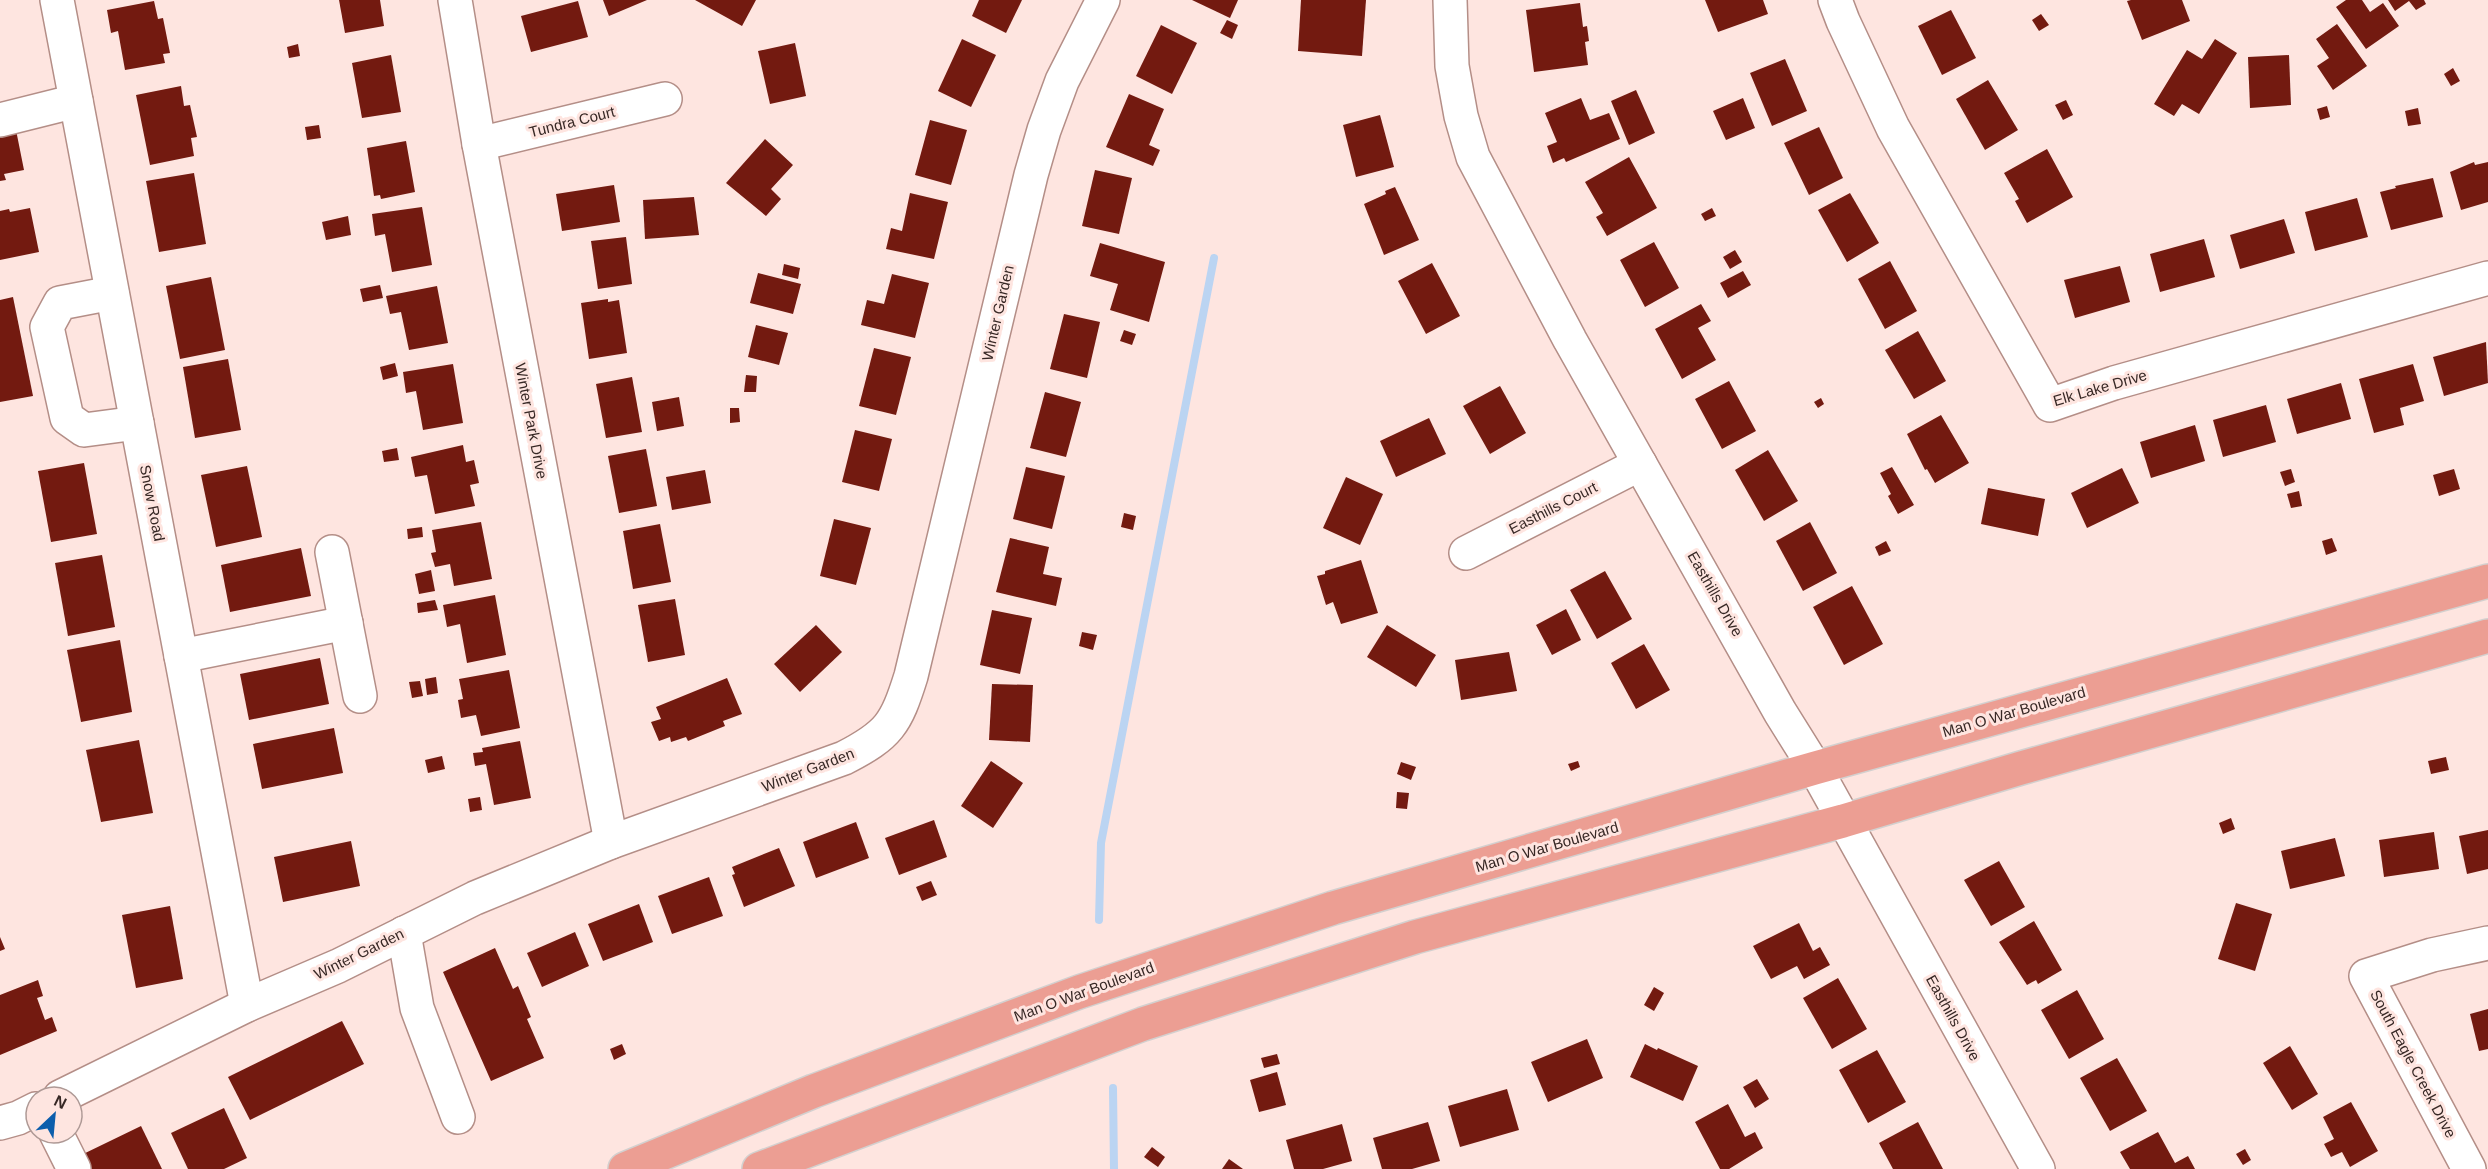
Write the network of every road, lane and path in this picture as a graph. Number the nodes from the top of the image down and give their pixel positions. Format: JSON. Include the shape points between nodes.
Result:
{"nodes":[{"id":1,"x":57,"y":0,"type":"edge"},
{"id":2,"x":455,"y":0,"type":"edge"},
{"id":3,"x":1103,"y":0,"type":"edge"},
{"id":4,"x":1450,"y":0,"type":"edge"},
{"id":5,"x":1835,"y":0,"type":"edge"},
{"id":6,"x":665,"y":99,"type":"dead end"},
{"id":7,"x":76,"y":101,"type":"junction"},
{"id":8,"x":0,"y":120,"type":"edge"},
{"id":9,"x":479,"y":144,"type":"junction"},
{"id":10,"x":2488,"y":278,"type":"edge"},
{"id":11,"x":112,"y":293,"type":"junction"},
{"id":12,"x":137,"y":423,"type":"junction"},
{"id":13,"x":1640,"y":464,"type":"junction"},
{"id":14,"x":332,"y":552,"type":"dead end"},
{"id":15,"x":1466,"y":553,"type":"dead end"},
{"id":16,"x":2488,"y":581,"type":"edge"},
{"id":17,"x":346,"y":623,"type":"junction"},
{"id":18,"x":2488,"y":636,"type":"edge"},
{"id":19,"x":181,"y":656,"type":"junction"},
{"id":20,"x":360,"y":696,"type":"dead end"},
{"id":21,"x":1815,"y":768,"type":"junction"},
{"id":22,"x":1843,"y":821,"type":"junction"},
{"id":23,"x":611,"y":842,"type":"junction"},
{"id":24,"x":405,"y":933,"type":"junction"},
{"id":25,"x":2488,"y":943,"type":"edge"},
{"id":26,"x":247,"y":1005,"type":"junction"},
{"id":27,"x":84,"y":1085,"type":"edge"},
{"id":28,"x":24,"y":1115,"type":"edge"},
{"id":29,"x":458,"y":1118,"type":"dead end"},
{"id":30,"x":0,"y":1123,"type":"edge"},
{"id":31,"x":62,"y":1145,"type":"edge"},
{"id":32,"x":74,"y":1169,"type":"edge"},
{"id":33,"x":625,"y":1169,"type":"edge"},
{"id":34,"x":759,"y":1169,"type":"edge"},
{"id":35,"x":2038,"y":1169,"type":"edge"},
{"id":36,"x":2469,"y":1169,"type":"edge"}],
"edges":[{"from":1,"to":7,"type":"street","name":"Snow Road"},
{"from":2,"to":9,"type":"street","name":"Winter Park Drive"},
{"from":3,"to":23,"type":"street","name":"Winter Garden","via":[[1062,81],[1040,141],[911,676],[890,727],[870,745],[844,758]]},
{"from":4,"to":13,"type":"street","name":"Easthills Drive","via":[[1452,66],[1473,157]]},
{"from":5,"to":10,"type":"street","name":"Elk Lake Drive","via":[[1893,128],[2049,405]]},
{"from":6,"to":9,"type":"street","name":"Tundra Court"},
{"from":7,"to":8,"type":"street"},
{"from":7,"to":11,"type":"street","name":"Snow Road"},
{"from":9,"to":23,"type":"street","name":"Winter Park Drive"},
{"from":11,"to":12,"type":"street","name":"Snow Road"},
{"from":11,"to":12,"type":"street","via":[[60,303],[47,327],[67,418],[84,430]]},
{"from":12,"to":19,"type":"street","name":"Snow Road"},
{"from":13,"to":15,"type":"street","name":"Easthills Court"},
{"from":13,"to":21,"type":"street","name":"Easthills Drive"},
{"from":14,"to":17,"type":"street"},
{"from":16,"to":21,"type":"main road","name":"Man O War Boulevard"},
{"from":17,"to":19,"type":"street"},
{"from":17,"to":20,"type":"street"},
{"from":18,"to":22,"type":"main road"},
{"from":19,"to":26,"type":"street","name":"Snow Road"},
{"from":21,"to":22,"type":"street","name":"Easthills Drive"},
{"from":21,"to":33,"type":"main road","name":"Man O War Boulevard","via":[[1333,908],[1196,952],[814,1091]]},
{"from":22,"to":34,"type":"main road","via":[[1392,944],[1143,1024]]},
{"from":22,"to":35,"type":"street","name":"Easthills Drive"},
{"from":23,"to":24,"type":"street","name":"Winter Garden","via":[[475,898]]},
{"from":24,"to":26,"type":"street","name":"Winter Garden"},
{"from":24,"to":29,"type":"street","via":[[417,1008]]},
{"from":25,"to":36,"type":"street","name":"South Eagle Creek Drive","via":[[2432,955],[2366,976]]},
{"from":26,"to":27,"type":"street","name":"Winter Garden"},
{"from":28,"to":30,"type":"street"},
{"from":31,"to":32,"type":"street"}]}
